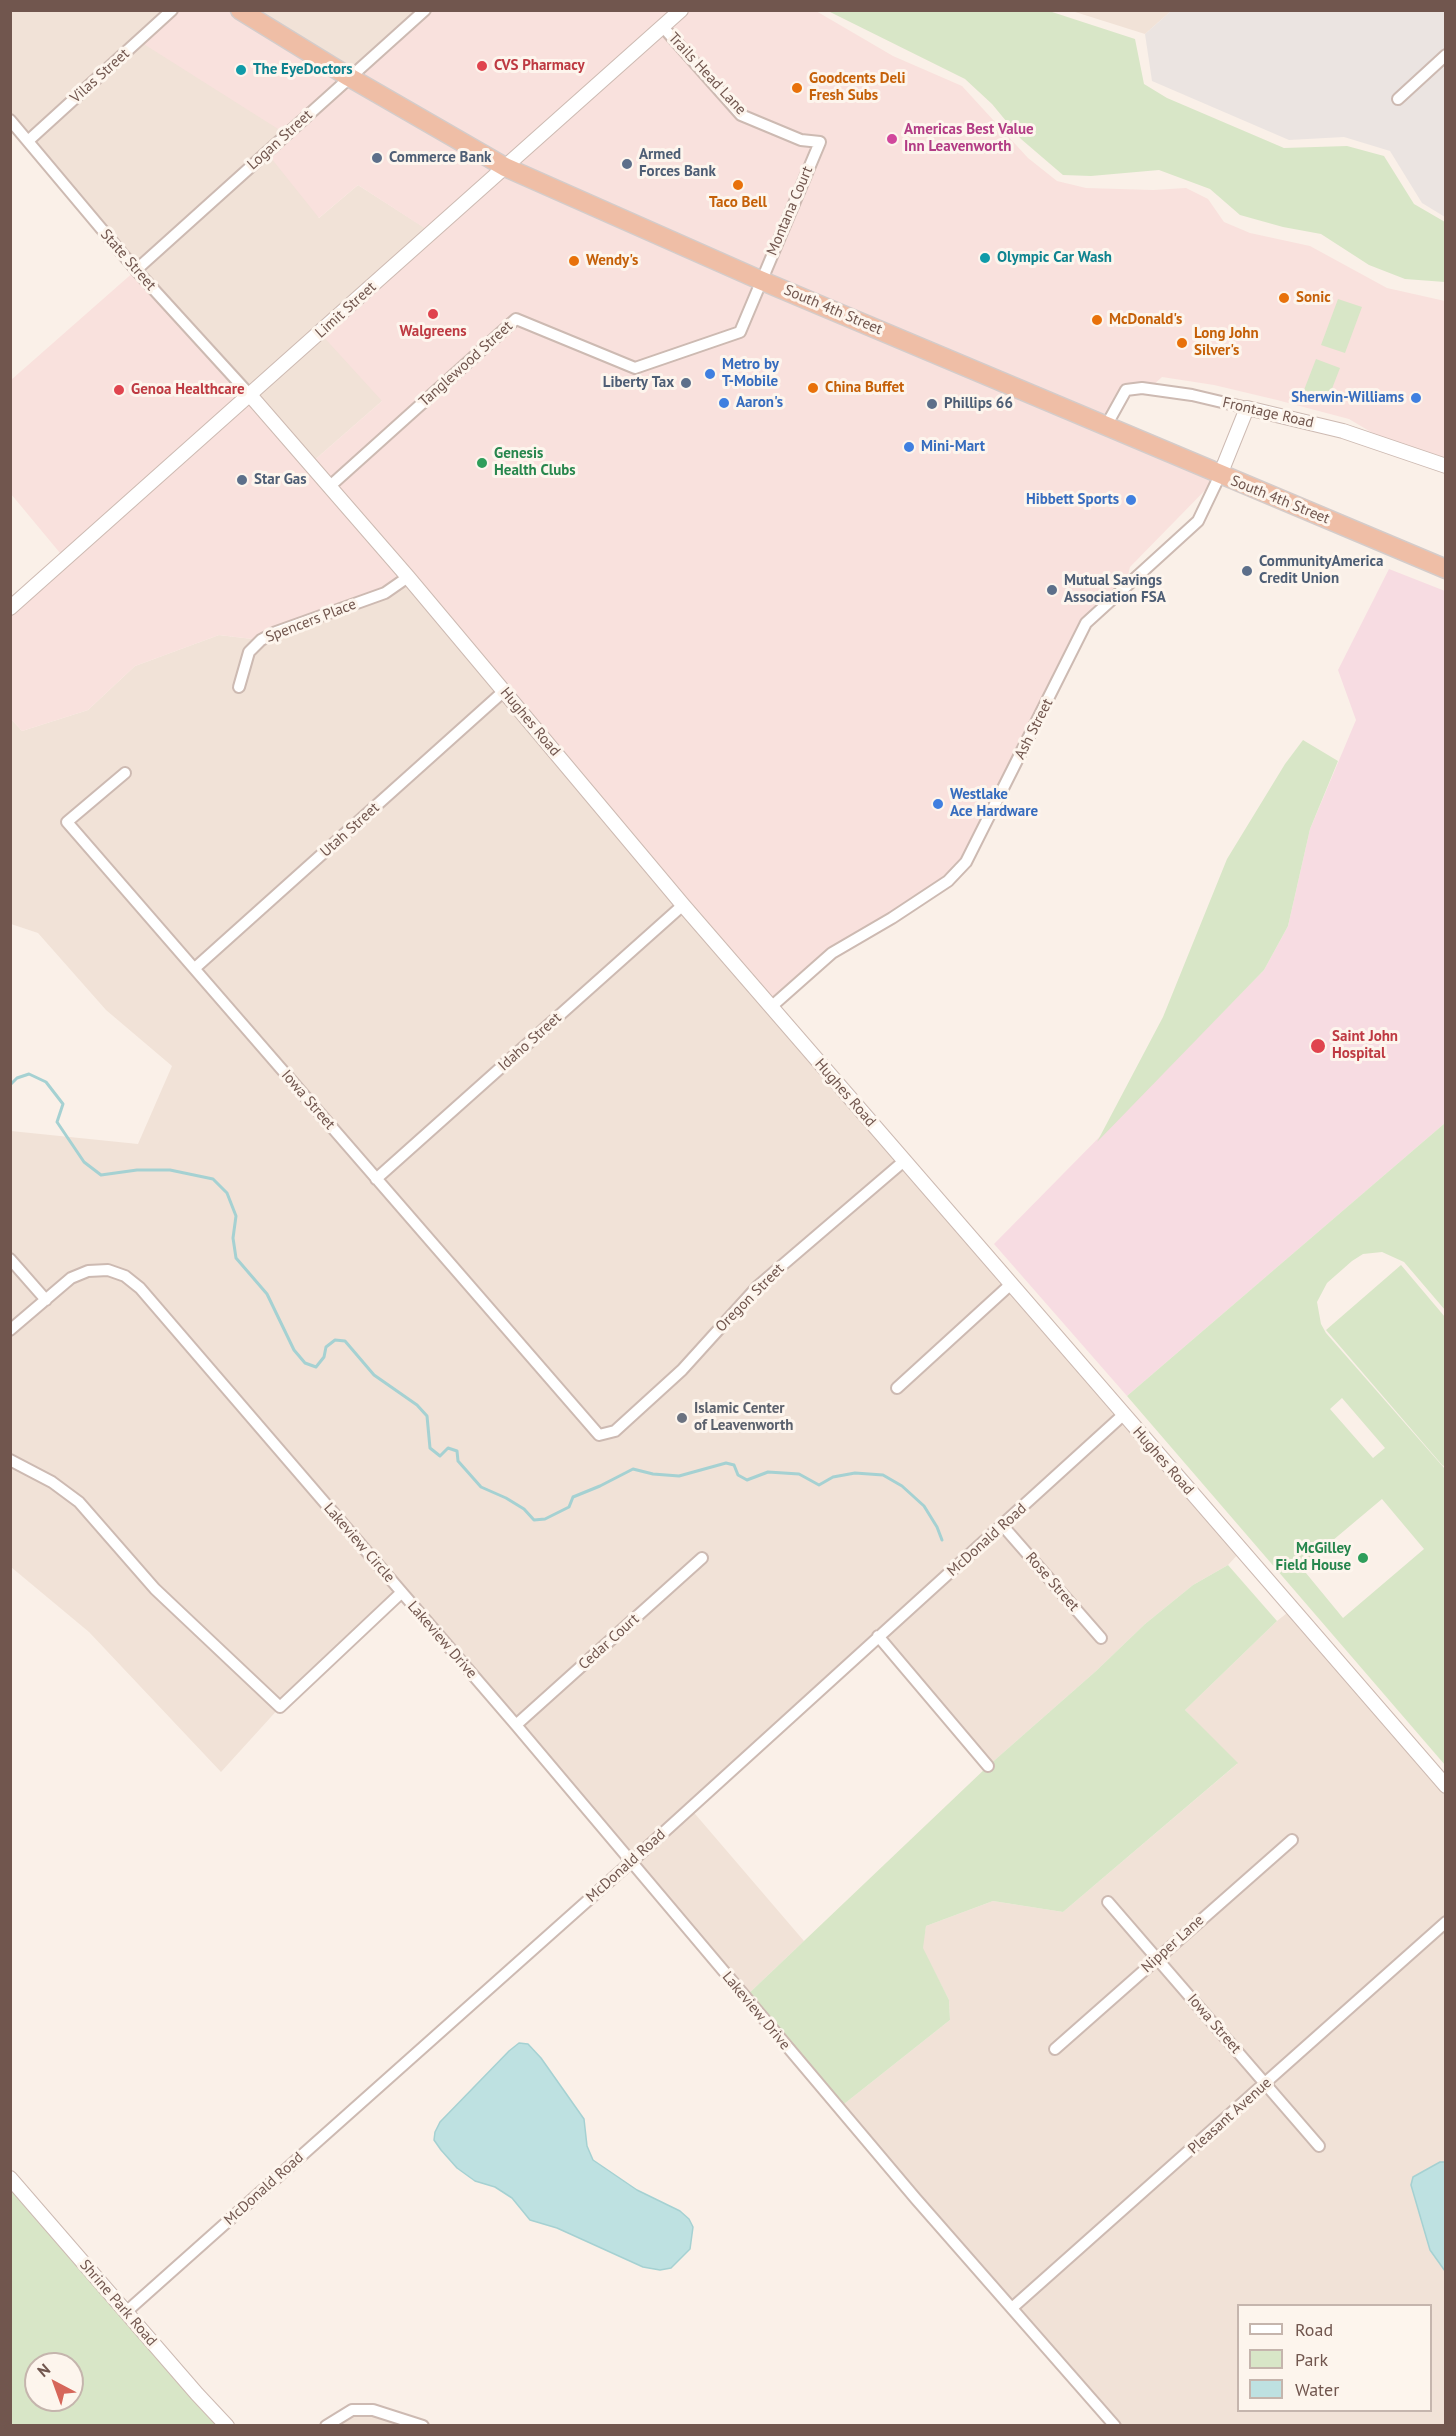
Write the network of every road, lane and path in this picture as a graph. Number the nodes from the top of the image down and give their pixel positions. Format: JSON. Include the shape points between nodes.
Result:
{"nodes":[{"id":1,"x":172,"y":10,"type":"edge"},
{"id":2,"x":240,"y":10,"type":"edge"},
{"id":3,"x":425,"y":10,"type":"edge"},
{"id":4,"x":681,"y":10,"type":"edge"},
{"id":5,"x":663,"y":27,"type":"junction"},
{"id":6,"x":1446,"y":55,"type":"edge"},
{"id":7,"x":349,"y":77,"type":"junction"},
{"id":8,"x":1398,"y":99,"type":"dead end"},
{"id":9,"x":10,"y":120,"type":"edge"},
{"id":10,"x":28,"y":141,"type":"junction"},
{"id":11,"x":820,"y":142,"type":"joint"},
{"id":12,"x":505,"y":167,"type":"junction"},
{"id":13,"x":136,"y":270,"type":"junction"},
{"id":14,"x":760,"y":280,"type":"junction"},
{"id":15,"x":250,"y":396,"type":"junction"},
{"id":16,"x":1247,"y":408,"type":"junction"},
{"id":17,"x":1106,"y":426,"type":"junction"},
{"id":18,"x":1444,"y":464,"type":"edge"},
{"id":19,"x":1220,"y":475,"type":"junction"},
{"id":20,"x":329,"y":487,"type":"junction"},
{"id":21,"x":1446,"y":569,"type":"edge"},
{"id":22,"x":408,"y":577,"type":"junction"},
{"id":23,"x":10,"y":608,"type":"edge"},
{"id":24,"x":238,"y":687,"type":"dead end"},
{"id":25,"x":504,"y":691,"type":"junction"},
{"id":26,"x":124,"y":772,"type":"dead end"},
{"id":27,"x":683,"y":905,"type":"junction"},
{"id":28,"x":195,"y":968,"type":"junction"},
{"id":29,"x":771,"y":1007,"type":"junction"},
{"id":30,"x":904,"y":1161,"type":"junction"},
{"id":31,"x":376,"y":1179,"type":"junction"},
{"id":32,"x":10,"y":1259,"type":"edge"},
{"id":33,"x":1011,"y":1284,"type":"junction"},
{"id":34,"x":46,"y":1300,"type":"junction"},
{"id":35,"x":10,"y":1330,"type":"edge"},
{"id":36,"x":897,"y":1388,"type":"dead end"},
{"id":37,"x":1123,"y":1415,"type":"junction"},
{"id":38,"x":599,"y":1435,"type":"joint"},
{"id":39,"x":10,"y":1460,"type":"edge"},
{"id":40,"x":1003,"y":1526,"type":"junction"},
{"id":41,"x":702,"y":1558,"type":"dead end"},
{"id":42,"x":401,"y":1593,"type":"junction"},
{"id":43,"x":878,"y":1636,"type":"junction"},
{"id":44,"x":1101,"y":1638,"type":"dead end"},
{"id":45,"x":516,"y":1725,"type":"junction"},
{"id":46,"x":988,"y":1766,"type":"dead end"},
{"id":47,"x":1446,"y":1786,"type":"edge"},
{"id":48,"x":1292,"y":1840,"type":"dead end"},
{"id":49,"x":631,"y":1862,"type":"junction"},
{"id":50,"x":1108,"y":1902,"type":"dead end"},
{"id":51,"x":1446,"y":1922,"type":"edge"},
{"id":52,"x":1157,"y":1958,"type":"junction"},
{"id":53,"x":1055,"y":2049,"type":"dead end"},
{"id":54,"x":1266,"y":2084,"type":"junction"},
{"id":55,"x":1319,"y":2146,"type":"dead end"},
{"id":56,"x":10,"y":2178,"type":"edge"},
{"id":57,"x":1012,"y":2308,"type":"junction"},
{"id":58,"x":126,"y":2312,"type":"junction"},
{"id":59,"x":227,"y":2426,"type":"edge"},
{"id":60,"x":326,"y":2426,"type":"edge"},
{"id":61,"x":423,"y":2426,"type":"edge"},
{"id":62,"x":1115,"y":2426,"type":"edge"}],
"edges":[{"from":1,"to":10,"type":"street","name":"Vilas Street"},
{"from":2,"to":7,"type":"highway","name":"South 4th Street"},
{"from":3,"to":7,"type":"street","name":"Logan Street"},
{"from":4,"to":5,"type":"street","name":"Limit Street"},
{"from":5,"to":11,"type":"street","name":"Trails Head Lane","via":[[741,115],[801,140]]},
{"from":5,"to":12,"type":"street","name":"Limit Street"},
{"from":6,"to":8,"type":"street"},
{"from":7,"to":12,"type":"highway","name":"South 4th Street"},
{"from":7,"to":13,"type":"street","name":"Logan Street"},
{"from":9,"to":10,"type":"street","name":"State Street"},
{"from":10,"to":13,"type":"street","name":"State Street"},
{"from":11,"to":14,"type":"street","name":"Montana Court"},
{"from":12,"to":14,"type":"highway","name":"South 4th Street"},
{"from":12,"to":15,"type":"street","name":"Limit Street"},
{"from":13,"to":15,"type":"street","name":"State Street"},
{"from":14,"to":17,"type":"highway","name":"South 4th Street"},
{"from":14,"to":20,"type":"street","name":"Tanglewood Street","via":[[740,332],[635,368],[516,319]]},
{"from":15,"to":20,"type":"street","name":"Hughes Road"},
{"from":15,"to":23,"type":"street","name":"Limit Street"},
{"from":16,"to":17,"type":"street","name":"Frontage Road","via":[[1192,395],[1142,388],[1126,390]]},
{"from":16,"to":18,"type":"street","name":"Frontage Road","via":[[1342,431]]},
{"from":16,"to":19,"type":"street","name":"Ash Street"},
{"from":17,"to":19,"type":"highway","name":"South 4th Street"},
{"from":19,"to":21,"type":"highway","name":"South 4th Street"},
{"from":19,"to":29,"type":"street","name":"Ash Street","via":[[1198,521],[1086,623],[966,862],[948,881],[832,953]]},
{"from":20,"to":22,"type":"street","name":"Hughes Road"},
{"from":22,"to":24,"type":"street","name":"Spencers Place","via":[[385,593],[261,640],[249,652]]},
{"from":22,"to":25,"type":"street","name":"Hughes Road"},
{"from":25,"to":27,"type":"street","name":"Hughes Road"},
{"from":25,"to":28,"type":"street","name":"Utah Street"},
{"from":26,"to":28,"type":"street","name":"Iowa Street","via":[[67,822]]},
{"from":27,"to":29,"type":"street","name":"Hughes Road"},
{"from":27,"to":31,"type":"street","name":"Idaho Street"},
{"from":28,"to":31,"type":"street","name":"Iowa Street"},
{"from":29,"to":30,"type":"street","name":"Hughes Road"},
{"from":30,"to":33,"type":"street","name":"Hughes Road"},
{"from":30,"to":38,"type":"street","name":"Oregon Street","via":[[758,1286],[682,1370],[615,1431]]},
{"from":31,"to":38,"type":"street","name":"Iowa Street"},
{"from":32,"to":34,"type":"street"},
{"from":33,"to":36,"type":"street"},
{"from":33,"to":37,"type":"street","name":"Hughes Road"},
{"from":34,"to":35,"type":"street","name":"Lakeview Circle"},
{"from":34,"to":42,"type":"street","name":"Lakeview Circle","via":[[71,1278],[88,1271],[108,1270],[125,1276]]},
{"from":37,"to":40,"type":"street","name":"McDonald Road"},
{"from":37,"to":47,"type":"street","name":"Hughes Road"},
{"from":39,"to":42,"type":"street","name":"Lakeview Circle","via":[[52,1482],[79,1502],[155,1589],[280,1707]]},
{"from":40,"to":43,"type":"street","name":"McDonald Road"},
{"from":40,"to":44,"type":"street","name":"Rose Street"},
{"from":41,"to":45,"type":"street","name":"Cedar Court"},
{"from":42,"to":45,"type":"street","name":"Lakeview Drive"},
{"from":43,"to":46,"type":"street"},
{"from":43,"to":49,"type":"street","name":"McDonald Road"},
{"from":45,"to":49,"type":"street","name":"Lakeview Drive"},
{"from":48,"to":52,"type":"street","name":"Nipper Lane"},
{"from":49,"to":57,"type":"street","name":"Lakeview Drive"},
{"from":49,"to":58,"type":"street","name":"McDonald Road"},
{"from":50,"to":52,"type":"street","name":"Iowa Street"},
{"from":51,"to":54,"type":"street","name":"Pleasant Avenue"},
{"from":52,"to":53,"type":"street","name":"Nipper Lane"},
{"from":52,"to":54,"type":"street","name":"Iowa Street"},
{"from":54,"to":55,"type":"street","name":"Iowa Street"},
{"from":54,"to":57,"type":"street","name":"Pleasant Avenue"},
{"from":56,"to":58,"type":"street","name":"Shrine Park Road"},
{"from":57,"to":62,"type":"street","name":"Lakeview Drive"},
{"from":58,"to":59,"type":"street","name":"Shrine Park Road"},
{"from":60,"to":61,"type":"street","via":[[351,2410],[374,2410]]}]}
